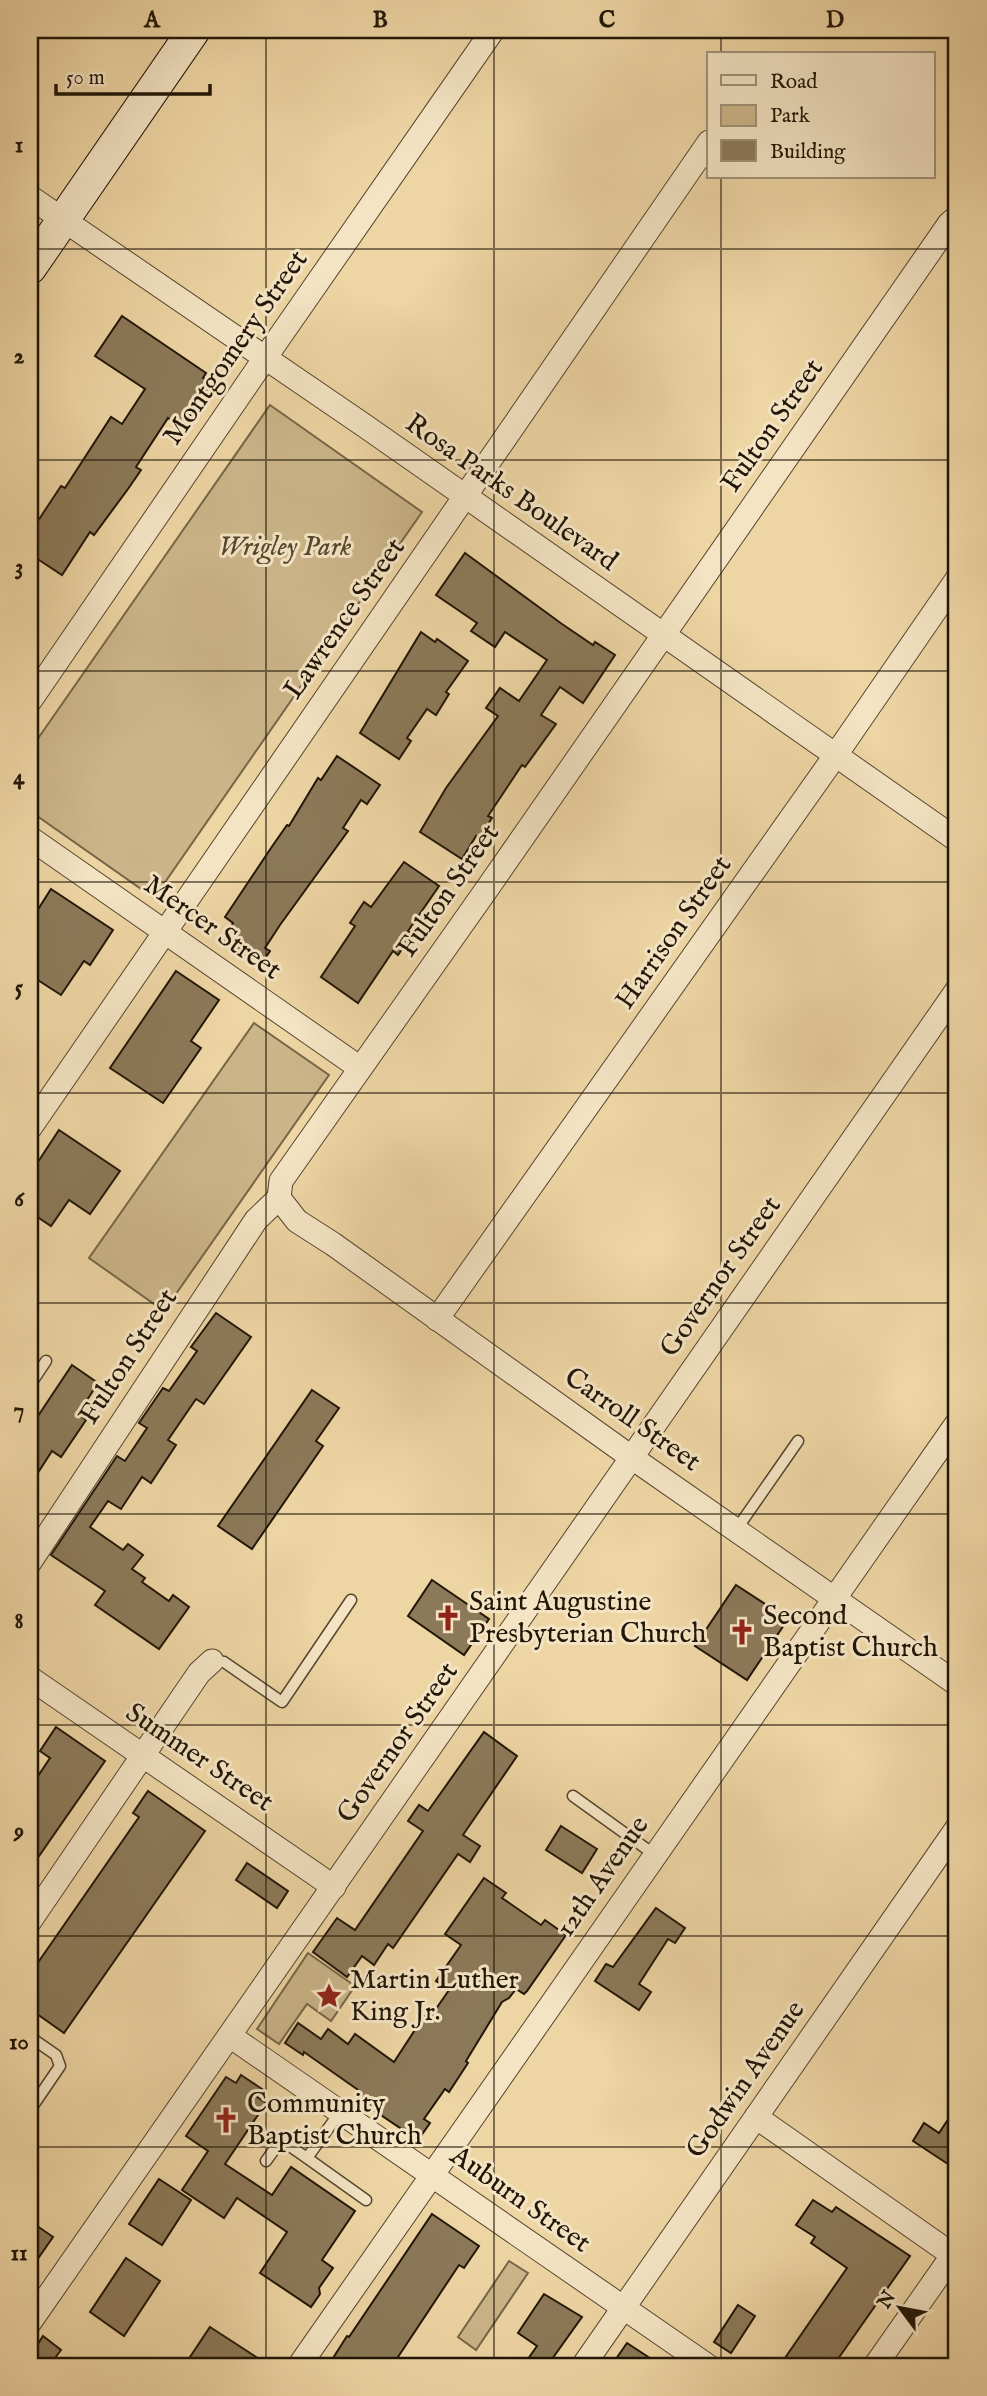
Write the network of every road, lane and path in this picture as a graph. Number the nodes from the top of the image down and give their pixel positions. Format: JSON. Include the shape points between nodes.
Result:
{"nodes":[{"id":1,"x":194,"y":30,"type":"edge"},
{"id":2,"x":493,"y":30,"type":"edge"},
{"id":3,"x":707,"y":145,"type":"edge"},
{"id":4,"x":30,"y":197,"type":"edge"},
{"id":5,"x":957,"y":217,"type":"edge"},
{"id":6,"x":63,"y":219,"type":"junction"},
{"id":7,"x":30,"y":268,"type":"edge"},
{"id":8,"x":265,"y":358,"type":"junction"},
{"id":9,"x":465,"y":497,"type":"junction"},
{"id":10,"x":957,"y":579,"type":"edge"},
{"id":11,"x":663,"y":636,"type":"junction"},
{"id":12,"x":30,"y":701,"type":"edge"},
{"id":13,"x":835,"y":756,"type":"junction"},
{"id":14,"x":30,"y":838,"type":"edge"},
{"id":15,"x":957,"y":840,"type":"edge"},
{"id":16,"x":165,"y":932,"type":"junction"},
{"id":17,"x":957,"y":990,"type":"edge"},
{"id":18,"x":360,"y":1068,"type":"junction"},
{"id":19,"x":30,"y":1128,"type":"edge"},
{"id":20,"x":279,"y":1198,"type":"junction"},
{"id":21,"x":437,"y":1319,"type":"junction"},
{"id":22,"x":46,"y":1361,"type":"dead end"},
{"id":23,"x":30,"y":1385,"type":"edge"},
{"id":24,"x":957,"y":1423,"type":"edge"},
{"id":25,"x":798,"y":1441,"type":"dead end"},
{"id":26,"x":631,"y":1457,"type":"junction"},
{"id":27,"x":736,"y":1530,"type":"junction"},
{"id":28,"x":30,"y":1561,"type":"edge"},
{"id":29,"x":835,"y":1599,"type":"junction"},
{"id":30,"x":351,"y":1600,"type":"dead end"},
{"id":31,"x":212,"y":1661,"type":"joint"},
{"id":32,"x":30,"y":1678,"type":"edge"},
{"id":33,"x":957,"y":1684,"type":"edge"},
{"id":34,"x":144,"y":1756,"type":"junction"},
{"id":35,"x":573,"y":1796,"type":"dead end"},
{"id":36,"x":957,"y":1828,"type":"edge"},
{"id":37,"x":655,"y":1855,"type":"junction"},
{"id":38,"x":334,"y":1887,"type":"junction"},
{"id":39,"x":30,"y":1921,"type":"edge"},
{"id":40,"x":229,"y":2036,"type":"junction"},
{"id":41,"x":30,"y":2037,"type":"edge"},
{"id":42,"x":30,"y":2110,"type":"edge"},
{"id":43,"x":340,"y":2112,"type":"junction"},
{"id":44,"x":756,"y":2117,"type":"junction"},
{"id":45,"x":307,"y":2158,"type":"junction"},
{"id":46,"x":266,"y":2161,"type":"dead end"},
{"id":47,"x":432,"y":2175,"type":"junction"},
{"id":48,"x":366,"y":2200,"type":"dead end"},
{"id":49,"x":956,"y":2254,"type":"edge"},
{"id":50,"x":623,"y":2308,"type":"junction"},
{"id":51,"x":30,"y":2322,"type":"edge"},
{"id":52,"x":299,"y":2366,"type":"edge"},
{"id":53,"x":583,"y":2366,"type":"edge"},
{"id":54,"x":708,"y":2366,"type":"edge"},
{"id":55,"x":876,"y":2366,"type":"edge"}],
"edges":[{"from":1,"to":6,"type":"main road"},
{"from":2,"to":8,"type":"street","name":"Montgomery Street"},
{"from":3,"to":9,"type":"street","name":"Lawrence Street"},
{"from":4,"to":6,"type":"street","name":"Rosa Parks Boulevard"},
{"from":5,"to":11,"type":"street","name":"Fulton Street"},
{"from":6,"to":7,"type":"main road"},
{"from":6,"to":8,"type":"street","name":"Rosa Parks Boulevard"},
{"from":8,"to":9,"type":"street","name":"Rosa Parks Boulevard"},
{"from":8,"to":12,"type":"street","name":"Montgomery Street"},
{"from":9,"to":11,"type":"street","name":"Rosa Parks Boulevard"},
{"from":9,"to":16,"type":"street","name":"Lawrence Street"},
{"from":10,"to":13,"type":"street","name":"Harrison Street"},
{"from":11,"to":13,"type":"street","name":"Rosa Parks Boulevard"},
{"from":11,"to":18,"type":"street","name":"Fulton Street"},
{"from":13,"to":15,"type":"street","name":"Rosa Parks Boulevard"},
{"from":13,"to":21,"type":"street","name":"Harrison Street"},
{"from":14,"to":16,"type":"street","name":"Mercer Street"},
{"from":16,"to":18,"type":"street","name":"Mercer Street"},
{"from":16,"to":19,"type":"street","name":"Lawrence Street"},
{"from":17,"to":26,"type":"street","name":"Governor Street"},
{"from":18,"to":20,"type":"street","name":"Fulton Street","via":[[281,1181]]},
{"from":20,"to":21,"type":"street","name":"Carroll Street","via":[[298,1221]]},
{"from":20,"to":28,"type":"street","name":"Fulton Street","via":[[256,1220]]},
{"from":21,"to":26,"type":"street","name":"Carroll Street"},
{"from":22,"to":23,"type":"lane"},
{"from":24,"to":29,"type":"street","name":"12th Avenue"},
{"from":25,"to":27,"type":"lane"},
{"from":26,"to":27,"type":"street","name":"Carroll Street"},
{"from":26,"to":38,"type":"street","name":"Governor Street"},
{"from":27,"to":29,"type":"street","name":"Carroll Street"},
{"from":29,"to":33,"type":"street","name":"Carroll Street"},
{"from":29,"to":37,"type":"street","name":"12th Avenue"},
{"from":30,"to":31,"type":"lane","via":[[282,1702],[224,1662]]},
{"from":31,"to":34,"type":"street","via":[[199,1673]]},
{"from":32,"to":34,"type":"street","name":"Summer Street"},
{"from":34,"to":38,"type":"street","name":"Summer Street"},
{"from":34,"to":39,"type":"street"},
{"from":35,"to":37,"type":"lane"},
{"from":36,"to":44,"type":"street","name":"Godwin Avenue"},
{"from":37,"to":47,"type":"street","name":"12th Avenue"},
{"from":38,"to":40,"type":"street","name":"Governor Street"},
{"from":40,"to":43,"type":"street","name":"Auburn Street"},
{"from":40,"to":51,"type":"street","name":"Governor Street"},
{"from":41,"to":42,"type":"lane","via":[[56,2055],[60,2066]]},
{"from":43,"to":45,"type":"lane"},
{"from":43,"to":47,"type":"street","name":"Auburn Street"},
{"from":44,"to":49,"type":"street"},
{"from":44,"to":50,"type":"street","name":"Godwin Avenue"},
{"from":45,"to":46,"type":"lane","via":[[281,2140]]},
{"from":45,"to":48,"type":"lane"},
{"from":47,"to":50,"type":"street","name":"Auburn Street"},
{"from":47,"to":52,"type":"street","name":"12th Avenue"},
{"from":49,"to":55,"type":"street"},
{"from":50,"to":53,"type":"street","name":"Godwin Avenue"},
{"from":50,"to":54,"type":"street","name":"Auburn Street"}]}
